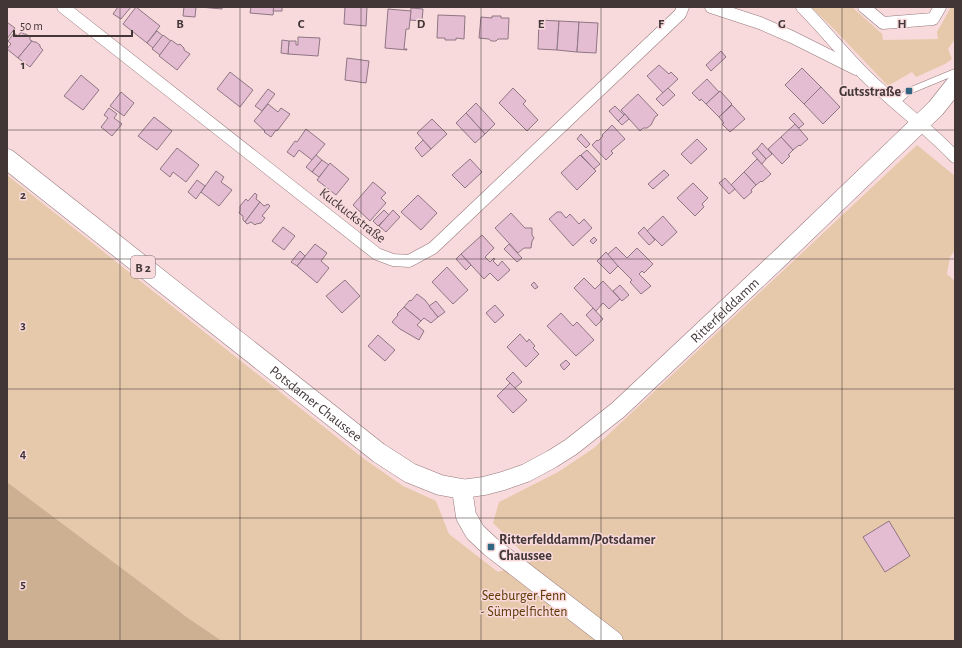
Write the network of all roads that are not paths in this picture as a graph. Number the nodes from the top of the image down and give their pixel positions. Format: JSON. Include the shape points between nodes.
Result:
{"nodes":[{"id":1,"x":64,"y":7,"type":"edge"},
{"id":2,"x":683,"y":7,"type":"edge"},
{"id":3,"x":711,"y":7,"type":"edge"},
{"id":4,"x":802,"y":7,"type":"edge"},
{"id":5,"x":864,"y":7,"type":"edge"},
{"id":6,"x":940,"y":7,"type":"edge"},
{"id":7,"x":955,"y":72,"type":"edge"},
{"id":8,"x":862,"y":73,"type":"junction"},
{"id":9,"x":955,"y":84,"type":"edge"},
{"id":10,"x":896,"y":102,"type":"junction"},
{"id":11,"x":920,"y":123,"type":"junction"},
{"id":12,"x":955,"y":156,"type":"edge"},
{"id":13,"x":7,"y":159,"type":"edge"},
{"id":14,"x":462,"y":489,"type":"junction"},
{"id":15,"x":613,"y":641,"type":"edge"}],
"edges":[{"from":1,"to":2,"type":"street","name":"Kuckuckstraße","via":[[377,254],[393,260],[409,261],[433,248],[680,14]]},
{"from":3,"to":8,"type":"street","via":[[766,25]]},
{"from":4,"to":8,"type":"street"},
{"from":5,"to":6,"type":"street","via":[[883,23],[933,19]]},
{"from":7,"to":10,"type":"lane","via":[[909,91]]},
{"from":8,"to":10,"type":"street"},
{"from":9,"to":11,"type":"main road","name":"Ritterfelddamm"},
{"from":10,"to":11,"type":"street"},
{"from":11,"to":12,"type":"street"},
{"from":11,"to":14,"type":"main road","name":"Ritterfelddamm","via":[[618,410],[570,447],[526,473],[484,486]]},
{"from":13,"to":14,"type":"main road","name":"Potsdamer Chaussee","number":"B 2","via":[[379,453],[410,473],[440,485]]},
{"from":14,"to":15,"type":"main road","via":[[466,516],[474,532]]}]}
